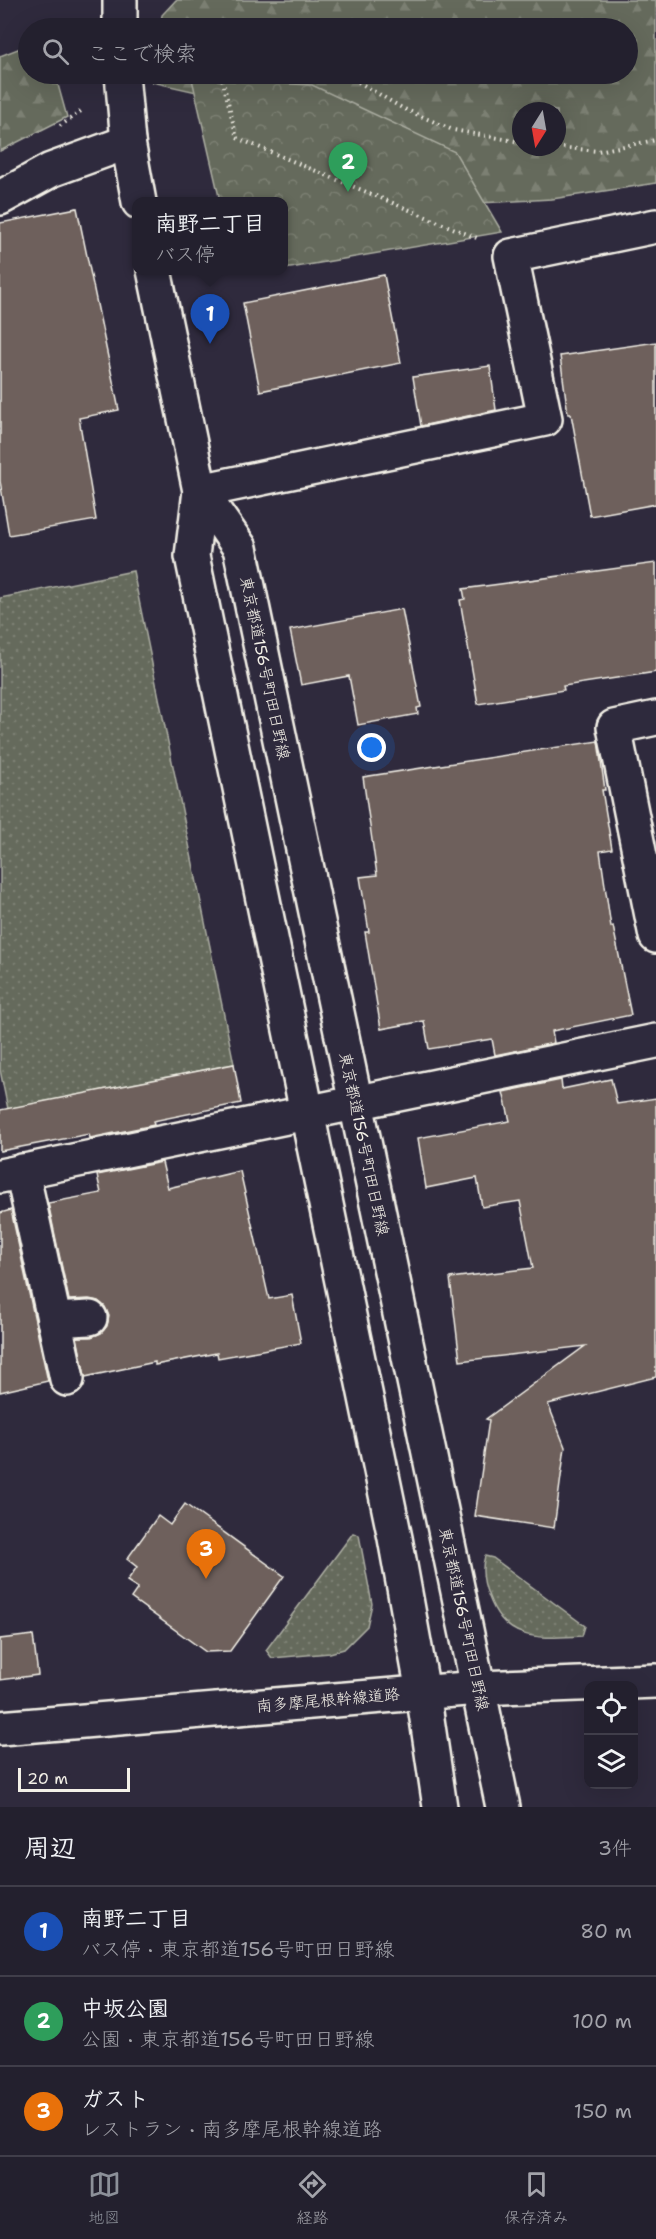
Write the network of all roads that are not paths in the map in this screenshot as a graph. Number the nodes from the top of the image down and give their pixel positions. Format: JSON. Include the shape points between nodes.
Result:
{"nodes":[{"id":1,"x":120,"y":0,"type":"edge"},
{"id":2,"x":120,"y":18,"type":"edge"},
{"id":3,"x":123,"y":86,"type":"edge"},
{"id":4,"x":128,"y":142,"type":"junction"},
{"id":5,"x":138,"y":197,"type":"edge"},
{"id":6,"x":0,"y":198,"type":"edge"},
{"id":7,"x":656,"y":226,"type":"edge"},
{"id":8,"x":155,"y":275,"type":"edge"},
{"id":9,"x":200,"y":491,"type":"junction"},
{"id":10,"x":656,"y":718,"type":"edge"},
{"id":11,"x":656,"y":936,"type":"edge"},
{"id":12,"x":656,"y":1041,"type":"edge"},
{"id":13,"x":355,"y":1104,"type":"junction"},
{"id":14,"x":307,"y":1114,"type":"junction"},
{"id":15,"x":11,"y":1174,"type":"edge"},
{"id":16,"x":90,"y":1318,"type":"dead end"},
{"id":17,"x":54,"y":1320,"type":"junction"},
{"id":18,"x":67,"y":1379,"type":"dead end"},
{"id":19,"x":656,"y":1681,"type":"edge"},
{"id":20,"x":478,"y":1688,"type":"junction"},
{"id":21,"x":423,"y":1692,"type":"junction"},
{"id":22,"x":0,"y":1728,"type":"edge"},
{"id":23,"x":440,"y":1807,"type":"edge"},
{"id":24,"x":502,"y":1807,"type":"edge"}],
"edges":[{"from":1,"to":2,"type":"main road"},
{"from":3,"to":4,"type":"main road"},
{"from":4,"to":5,"type":"main road"},
{"from":4,"to":6,"type":"main road","via":[[51,170]]},
{"from":7,"to":9,"type":"main road","via":[[511,256],[545,419]]},
{"from":8,"to":9,"type":"main road","name":"東京都道156号町田日野線"},
{"from":9,"to":13,"type":"main road","name":"東京都道156号町田日野線","via":[[240,548]]},
{"from":9,"to":14,"type":"main road","name":"東京都道156号町田日野線","via":[[192,556]]},
{"from":10,"to":11,"type":"main road","via":[[614,727]]},
{"from":12,"to":13,"type":"main road"},
{"from":13,"to":14,"type":"main road"},
{"from":13,"to":20,"type":"main road","name":"東京都道156号町田日野線"},
{"from":14,"to":15,"type":"main road"},
{"from":14,"to":21,"type":"main road","name":"東京都道156号町田日野線","via":[[393,1527]]},
{"from":15,"to":17,"type":"main road"},
{"from":16,"to":17,"type":"main road"},
{"from":17,"to":18,"type":"main road"},
{"from":19,"to":20,"type":"main road","name":"南多摩尾根幹線道路"},
{"from":20,"to":21,"type":"main road","name":"南多摩尾根幹線道路"},
{"from":20,"to":24,"type":"main road","name":"東京都道156号町田日野線"},
{"from":21,"to":22,"type":"main road","name":"南多摩尾根幹線道路"},
{"from":21,"to":23,"type":"main road","name":"東京都道156号町田日野線"}]}
